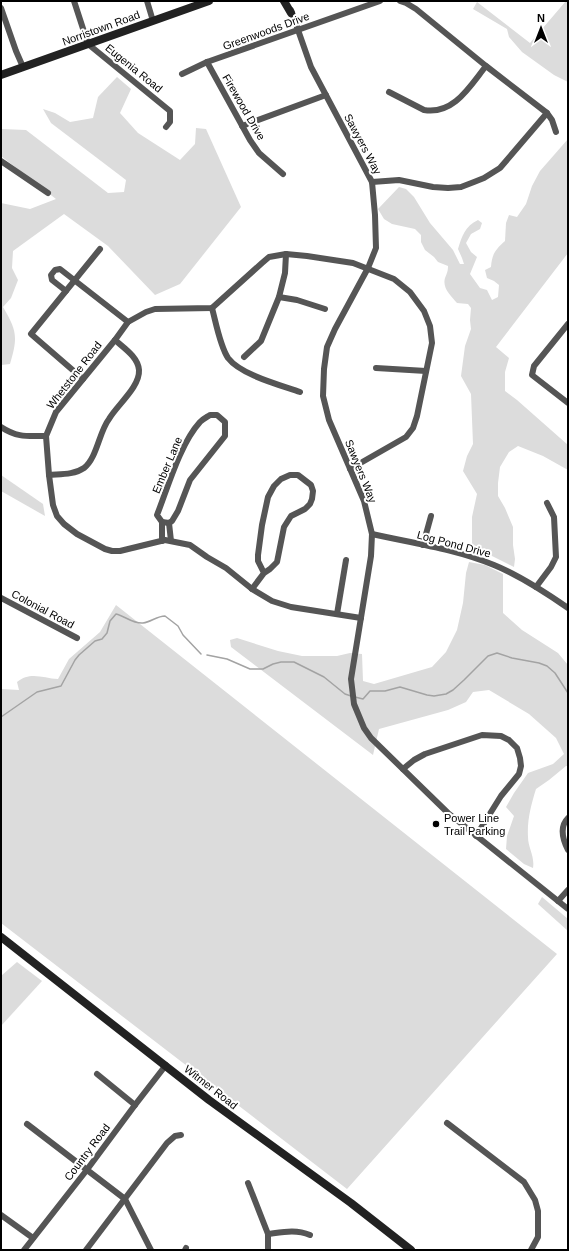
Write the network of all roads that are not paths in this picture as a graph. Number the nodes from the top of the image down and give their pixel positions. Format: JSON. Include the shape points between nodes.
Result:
{"nodes":[{"id":1,"x":74,"y":1,"type":"edge"},
{"id":2,"x":147,"y":1,"type":"edge"},
{"id":3,"x":209,"y":1,"type":"edge"},
{"id":4,"x":287,"y":1,"type":"edge"},
{"id":5,"x":380,"y":1,"type":"edge"},
{"id":6,"x":400,"y":1,"type":"edge"},
{"id":7,"x":1,"y":8,"type":"edge"},
{"id":8,"x":292,"y":13,"type":"joint"},
{"id":9,"x":153,"y":21,"type":"junction"},
{"id":10,"x":298,"y":30,"type":"junction"},
{"id":11,"x":88,"y":44,"type":"junction"},
{"id":12,"x":207,"y":62,"type":"junction"},
{"id":13,"x":486,"y":66,"type":"junction"},
{"id":14,"x":23,"y":67,"type":"junction"},
{"id":15,"x":182,"y":74,"type":"dead end"},
{"id":16,"x":1,"y":75,"type":"edge"},
{"id":17,"x":390,"y":92,"type":"dead end"},
{"id":18,"x":326,"y":95,"type":"junction"},
{"id":19,"x":547,"y":113,"type":"junction"},
{"id":20,"x":242,"y":126,"type":"junction"},
{"id":21,"x":166,"y":127,"type":"dead end"},
{"id":22,"x":556,"y":132,"type":"dead end"},
{"id":23,"x":1,"y":161,"type":"edge"},
{"id":24,"x":283,"y":174,"type":"dead end"},
{"id":25,"x":372,"y":182,"type":"junction"},
{"id":26,"x":48,"y":193,"type":"dead end"},
{"id":27,"x":100,"y":249,"type":"dead end"},
{"id":28,"x":286,"y":254,"type":"junction"},
{"id":29,"x":368,"y":268,"type":"junction"},
{"id":30,"x":75,"y":280,"type":"junction"},
{"id":31,"x":66,"y":291,"type":"junction"},
{"id":32,"x":279,"y":297,"type":"junction"},
{"id":33,"x":212,"y":308,"type":"junction"},
{"id":34,"x":325,"y":309,"type":"dead end"},
{"id":35,"x":128,"y":322,"type":"junction"},
{"id":36,"x":568,"y":324,"type":"edge"},
{"id":37,"x":115,"y":340,"type":"junction"},
{"id":38,"x":244,"y":357,"type":"dead end"},
{"id":39,"x":376,"y":368,"type":"dead end"},
{"id":40,"x":426,"y":371,"type":"junction"},
{"id":41,"x":83,"y":379,"type":"junction"},
{"id":42,"x":300,"y":392,"type":"dead end"},
{"id":43,"x":568,"y":403,"type":"edge"},
{"id":44,"x":1,"y":427,"type":"edge"},
{"id":45,"x":46,"y":436,"type":"junction"},
{"id":46,"x":350,"y":469,"type":"junction"},
{"id":47,"x":49,"y":475,"type":"junction"},
{"id":48,"x":547,"y":503,"type":"dead end"},
{"id":49,"x":431,"y":516,"type":"dead end"},
{"id":50,"x":162,"y":522,"type":"junction"},
{"id":51,"x":169,"y":523,"type":"junction"},
{"id":52,"x":372,"y":534,"type":"junction"},
{"id":53,"x":171,"y":541,"type":"junction"},
{"id":54,"x":162,"y":542,"type":"junction"},
{"id":55,"x":423,"y":545,"type":"junction"},
{"id":56,"x":346,"y":560,"type":"dead end"},
{"id":57,"x":264,"y":573,"type":"junction"},
{"id":58,"x":536,"y":587,"type":"junction"},
{"id":59,"x":252,"y":588,"type":"junction"},
{"id":60,"x":1,"y":598,"type":"edge"},
{"id":61,"x":568,"y":608,"type":"edge"},
{"id":62,"x":337,"y":614,"type":"junction"},
{"id":63,"x":361,"y":618,"type":"junction"},
{"id":64,"x":76,"y":638,"type":"dead end"},
{"id":65,"x":403,"y":769,"type":"junction"},
{"id":66,"x":568,"y":818,"type":"edge"},
{"id":67,"x":476,"y":836,"type":"junction"},
{"id":68,"x":568,"y":850,"type":"edge"},
{"id":69,"x":568,"y":890,"type":"edge"},
{"id":70,"x":558,"y":901,"type":"junction"},
{"id":71,"x":568,"y":909,"type":"edge"},
{"id":72,"x":1,"y":937,"type":"edge"},
{"id":73,"x":166,"y":1065,"type":"junction"},
{"id":74,"x":97,"y":1074,"type":"dead end"},
{"id":75,"x":135,"y":1105,"type":"junction"},
{"id":76,"x":447,"y":1123,"type":"dead end"},
{"id":77,"x":27,"y":1124,"type":"dead end"},
{"id":78,"x":181,"y":1135,"type":"dead end"},
{"id":79,"x":86,"y":1171,"type":"junction"},
{"id":80,"x":248,"y":1183,"type":"dead end"},
{"id":81,"x":125,"y":1199,"type":"junction"},
{"id":82,"x":1,"y":1214,"type":"edge"},
{"id":83,"x":268,"y":1234,"type":"junction"},
{"id":84,"x":310,"y":1235,"type":"dead end"},
{"id":85,"x":33,"y":1238,"type":"junction"},
{"id":86,"x":24,"y":1250,"type":"edge"},
{"id":87,"x":86,"y":1250,"type":"edge"},
{"id":88,"x":151,"y":1250,"type":"edge"},
{"id":89,"x":268,"y":1250,"type":"edge"},
{"id":90,"x":411,"y":1250,"type":"edge"},
{"id":91,"x":531,"y":1250,"type":"edge"}],
"edges":[{"from":1,"to":11,"type":"street","name":"Eugenia Road"},
{"from":2,"to":9,"type":"street"},
{"from":3,"to":9,"type":"street","name":"Norristown Road"},
{"from":4,"to":8,"type":"street"},
{"from":5,"to":10,"type":"street","name":"Greenwoods Drive"},
{"from":6,"to":13,"type":"street","via":[[416,9]]},
{"from":7,"to":14,"type":"street"},
{"from":8,"to":10,"type":"street","name":"Sawyers Way"},
{"from":9,"to":11,"type":"street","name":"Norristown Road"},
{"from":10,"to":12,"type":"street","name":"Greenwoods Drive"},
{"from":10,"to":18,"type":"street","name":"Sawyers Way","via":[[311,66]]},
{"from":11,"to":14,"type":"street","name":"Norristown Road"},
{"from":11,"to":21,"type":"street","name":"Eugenia Road","via":[[170,111],[170,122]]},
{"from":12,"to":15,"type":"street","name":"Greenwoods Drive"},
{"from":12,"to":20,"type":"street","name":"Firewood Drive"},
{"from":13,"to":17,"type":"street","via":[[457,101],[441,109],[424,110]]},
{"from":13,"to":19,"type":"street"},
{"from":14,"to":16,"type":"street","name":"Norristown Road"},
{"from":18,"to":20,"type":"street"},
{"from":18,"to":25,"type":"street","name":"Sawyers Way"},
{"from":19,"to":22,"type":"street"},
{"from":19,"to":25,"type":"street","via":[[500,168],[484,178],[461,187],[448,188],[399,180]]},
{"from":20,"to":24,"type":"street","name":"Firewood Drive","via":[[259,153]]},
{"from":23,"to":26,"type":"street"},
{"from":25,"to":29,"type":"street","name":"Sawyers Way","via":[[376,248]]},
{"from":27,"to":30,"type":"street"},
{"from":28,"to":29,"type":"street","via":[[353,263]]},
{"from":28,"to":32,"type":"street","via":[[285,273]]},
{"from":28,"to":33,"type":"street","via":[[269,257]]},
{"from":29,"to":40,"type":"street","via":[[394,278],[410,292],[424,311],[430,326],[432,343]]},
{"from":29,"to":46,"type":"street","name":"Sawyers Way","via":[[335,328],[327,347],[324,369],[323,396],[329,420]]},
{"from":30,"to":31,"type":"street"},
{"from":30,"to":31,"type":"street","via":[[60,269],[55,270],[51,275],[52,280]]},
{"from":30,"to":35,"type":"street"},
{"from":31,"to":41,"type":"street","via":[[31,334]]},
{"from":32,"to":34,"type":"street"},
{"from":32,"to":38,"type":"street","via":[[261,341]]},
{"from":33,"to":35,"type":"street","name":"Whetstone Road","via":[[155,309]]},
{"from":33,"to":42,"type":"street","via":[[223,346],[233,364],[245,372]]},
{"from":35,"to":37,"type":"street","name":"Whetstone Road"},
{"from":36,"to":43,"type":"street","via":[[534,366],[532,376]]},
{"from":37,"to":41,"type":"street","name":"Whetstone Road"},
{"from":37,"to":47,"type":"street","via":[[136,360],[139,372],[137,381],[109,417],[85,467],[77,472]]},
{"from":39,"to":40,"type":"street"},
{"from":40,"to":46,"type":"street","via":[[413,428],[406,437]]},
{"from":41,"to":45,"type":"street","name":"Whetstone Road","via":[[56,412]]},
{"from":44,"to":45,"type":"street","via":[[19,436]]},
{"from":45,"to":47,"type":"street","name":"Whetstone Road"},
{"from":46,"to":52,"type":"street","name":"Sawyers Way","via":[[364,500]]},
{"from":47,"to":54,"type":"street","name":"Whetstone Road","via":[[56,516],[77,534],[112,551]]},
{"from":48,"to":58,"type":"street","via":[[554,517],[556,557]]},
{"from":49,"to":55,"type":"street"},
{"from":50,"to":51,"type":"street"},
{"from":50,"to":51,"type":"street","name":"Ember Lane","via":[[157,515],[180,455],[200,422],[210,415],[217,415],[225,422],[225,436],[190,480],[178,511]]},
{"from":50,"to":54,"type":"street","name":"Ember Lane"},
{"from":51,"to":53,"type":"street"},
{"from":52,"to":55,"type":"street","name":"Log Pond Drive"},
{"from":52,"to":63,"type":"street","name":"Sawyers Way"},
{"from":53,"to":54,"type":"street","name":"Whetstone Road"},
{"from":53,"to":59,"type":"street","name":"Whetstone Road","via":[[190,545]]},
{"from":55,"to":58,"type":"street","name":"Log Pond Drive","via":[[479,559]]},
{"from":56,"to":62,"type":"street"},
{"from":57,"to":57,"type":"street","via":[[277,562],[284,527],[291,516],[306,509],[310,504],[313,492],[311,485],[298,475],[282,479],[274,486],[268,497],[258,555]]},
{"from":57,"to":59,"type":"street"},
{"from":58,"to":61,"type":"street","name":"Log Pond Drive"},
{"from":59,"to":62,"type":"street","name":"Whetstone Road","via":[[272,601],[291,607]]},
{"from":60,"to":64,"type":"street","name":"Colonial Road"},
{"from":62,"to":63,"type":"street","name":"Whetstone Road"},
{"from":63,"to":65,"type":"street","name":"Sawyers Way","via":[[351,679],[354,704],[371,738]]},
{"from":65,"to":67,"type":"street","name":"Sawyers Way"},
{"from":65,"to":67,"type":"street","via":[[425,754],[482,735],[501,736],[509,740],[517,748],[520,758],[519,774],[501,796]]},
{"from":66,"to":68,"type":"street","via":[[565,821],[563,835]]},
{"from":67,"to":70,"type":"street","name":"Sawyers Way"},
{"from":69,"to":70,"type":"street"},
{"from":70,"to":71,"type":"street","name":"Sawyers Way"},
{"from":72,"to":73,"type":"street","name":"Witmer Road"},
{"from":73,"to":75,"type":"street","name":"Country Road"},
{"from":73,"to":90,"type":"street","name":"Witmer Road","via":[[209,1100]]},
{"from":74,"to":75,"type":"street"},
{"from":75,"to":79,"type":"street","name":"Country Road"},
{"from":76,"to":91,"type":"street","via":[[524,1182],[535,1200],[538,1211],[538,1237]]},
{"from":77,"to":79,"type":"street"},
{"from":78,"to":81,"type":"street","via":[[166,1143]]},
{"from":79,"to":81,"type":"street"},
{"from":79,"to":85,"type":"street","name":"Country Road"},
{"from":80,"to":83,"type":"street"},
{"from":81,"to":87,"type":"street"},
{"from":81,"to":88,"type":"street"},
{"from":82,"to":85,"type":"street"},
{"from":83,"to":84,"type":"street","via":[[300,1231]]},
{"from":83,"to":89,"type":"street"},
{"from":85,"to":86,"type":"street","name":"Country Road"}]}
